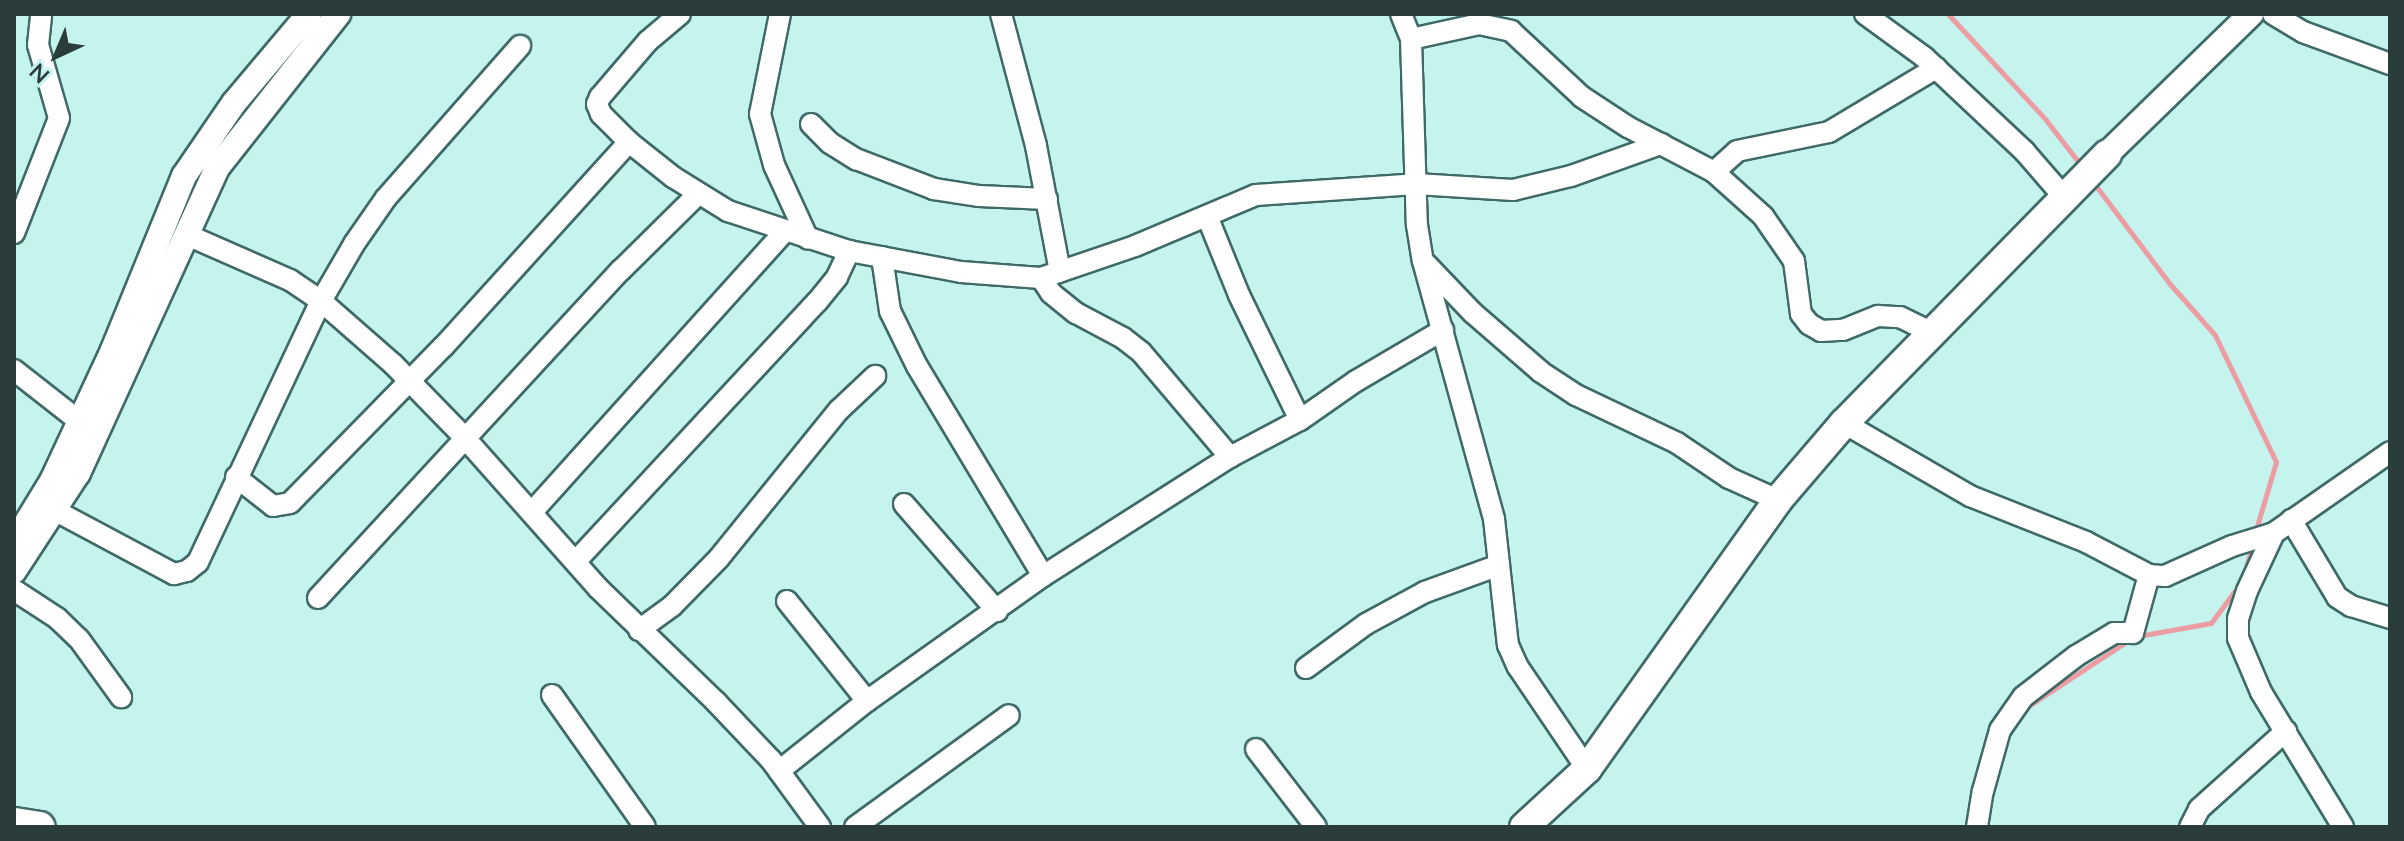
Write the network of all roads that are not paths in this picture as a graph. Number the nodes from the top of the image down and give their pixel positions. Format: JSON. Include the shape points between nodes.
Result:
{"nodes":[{"id":1,"x":41,"y":14,"type":"edge"},
{"id":2,"x":309,"y":14,"type":"edge"},
{"id":3,"x":338,"y":14,"type":"edge"},
{"id":4,"x":680,"y":14,"type":"edge"},
{"id":5,"x":780,"y":14,"type":"edge"},
{"id":6,"x":1001,"y":14,"type":"edge"},
{"id":7,"x":1401,"y":14,"type":"edge"},
{"id":8,"x":1865,"y":14,"type":"edge"},
{"id":9,"x":2251,"y":14,"type":"edge"},
{"id":10,"x":2273,"y":14,"type":"edge"},
{"id":11,"x":1411,"y":39,"type":"junction"},
{"id":12,"x":520,"y":46,"type":"dead end"},
{"id":13,"x":2390,"y":64,"type":"edge"},
{"id":14,"x":1936,"y":68,"type":"junction"},
{"id":15,"x":811,"y":124,"type":"dead end"},
{"id":16,"x":629,"y":142,"type":"junction"},
{"id":17,"x":1661,"y":144,"type":"junction"},
{"id":18,"x":2107,"y":154,"type":"joint"},
{"id":19,"x":1714,"y":172,"type":"junction"},
{"id":20,"x":1416,"y":184,"type":"junction"},
{"id":21,"x":14,"y":192,"type":"edge"},
{"id":22,"x":698,"y":194,"type":"junction"},
{"id":23,"x":2064,"y":197,"type":"junction"},
{"id":24,"x":1047,"y":199,"type":"junction"},
{"id":25,"x":23,"y":211,"type":"junction"},
{"id":26,"x":1207,"y":216,"type":"junction"},
{"id":27,"x":784,"y":232,"type":"junction"},
{"id":28,"x":14,"y":233,"type":"edge"},
{"id":29,"x":185,"y":234,"type":"junction"},
{"id":30,"x":808,"y":239,"type":"junction"},
{"id":31,"x":849,"y":251,"type":"junction"},
{"id":32,"x":882,"y":257,"type":"junction"},
{"id":33,"x":1423,"y":261,"type":"junction"},
{"id":34,"x":1050,"y":275,"type":"junction"},
{"id":35,"x":321,"y":301,"type":"junction"},
{"id":36,"x":1443,"y":330,"type":"junction"},
{"id":37,"x":1933,"y":333,"type":"junction"},
{"id":38,"x":14,"y":370,"type":"edge"},
{"id":39,"x":875,"y":376,"type":"dead end"},
{"id":40,"x":410,"y":381,"type":"junction"},
{"id":41,"x":1300,"y":420,"type":"junction"},
{"id":42,"x":79,"y":421,"type":"junction"},
{"id":43,"x":1844,"y":423,"type":"junction"},
{"id":44,"x":465,"y":438,"type":"junction"},
{"id":45,"x":2390,"y":452,"type":"edge"},
{"id":46,"x":1230,"y":457,"type":"junction"},
{"id":47,"x":236,"y":477,"type":"junction"},
{"id":48,"x":1778,"y":500,"type":"junction"},
{"id":49,"x":904,"y":504,"type":"dead end"},
{"id":50,"x":56,"y":511,"type":"junction"},
{"id":51,"x":532,"y":512,"type":"junction"},
{"id":52,"x":2276,"y":530,"type":"junction"},
{"id":53,"x":14,"y":543,"type":"edge"},
{"id":54,"x":576,"y":561,"type":"junction"},
{"id":55,"x":1499,"y":565,"type":"junction"},
{"id":56,"x":14,"y":571,"type":"edge"},
{"id":57,"x":2149,"y":575,"type":"junction"},
{"id":58,"x":1043,"y":576,"type":"junction"},
{"id":59,"x":14,"y":590,"type":"edge"},
{"id":60,"x":318,"y":598,"type":"dead end"},
{"id":61,"x":787,"y":601,"type":"dead end"},
{"id":62,"x":997,"y":611,"type":"junction"},
{"id":63,"x":2390,"y":618,"type":"edge"},
{"id":64,"x":639,"y":630,"type":"junction"},
{"id":65,"x":1306,"y":668,"type":"dead end"},
{"id":66,"x":552,"y":695,"type":"dead end"},
{"id":67,"x":121,"y":697,"type":"dead end"},
{"id":68,"x":867,"y":701,"type":"junction"},
{"id":69,"x":1009,"y":715,"type":"dead end"},
{"id":70,"x":2286,"y":731,"type":"junction"},
{"id":71,"x":1256,"y":749,"type":"dead end"},
{"id":72,"x":1587,"y":769,"type":"junction"},
{"id":73,"x":779,"y":771,"type":"junction"},
{"id":74,"x":14,"y":823,"type":"edge"},
{"id":75,"x":40,"y":827,"type":"edge"},
{"id":76,"x":645,"y":827,"type":"edge"},
{"id":77,"x":820,"y":827,"type":"edge"},
{"id":78,"x":855,"y":827,"type":"edge"},
{"id":79,"x":1316,"y":827,"type":"edge"},
{"id":80,"x":1524,"y":827,"type":"edge"},
{"id":81,"x":1977,"y":827,"type":"edge"},
{"id":82,"x":2190,"y":827,"type":"edge"},
{"id":83,"x":2343,"y":827,"type":"edge"}],
"edges":[{"from":1,"to":25,"type":"street","via":[[38,45],[59,118]]},
{"from":2,"to":42,"type":"street","via":[[234,103],[184,176]]},
{"from":3,"to":29,"type":"street","via":[[217,168]]},
{"from":4,"to":16,"type":"street","via":[[648,41],[597,104]]},
{"from":5,"to":30,"type":"street","via":[[760,114],[774,165]]},
{"from":6,"to":24,"type":"street"},
{"from":7,"to":11,"type":"street"},
{"from":8,"to":14,"type":"street"},
{"from":9,"to":18,"type":"street"},
{"from":10,"to":13,"type":"street","via":[[2303,32]]},
{"from":11,"to":17,"type":"street","via":[[1479,24],[1511,31],[1582,97]]},
{"from":11,"to":20,"type":"street"},
{"from":12,"to":35,"type":"street","via":[[386,198]]},
{"from":14,"to":19,"type":"street","via":[[1829,132],[1737,151]]},
{"from":14,"to":23,"type":"street","via":[[2025,152]]},
{"from":15,"to":24,"type":"street","via":[[856,159],[919,184],[979,196]]},
{"from":16,"to":22,"type":"street"},
{"from":16,"to":40,"type":"street"},
{"from":17,"to":19,"type":"street"},
{"from":17,"to":20,"type":"street","via":[[1513,190]]},
{"from":18,"to":23,"type":"main road"},
{"from":19,"to":37,"type":"street","via":[[1763,216],[1794,261],[1801,314],[1809,324],[1821,331],[1843,330],[1878,316],[1900,317]]},
{"from":20,"to":26,"type":"street","via":[[1256,195]]},
{"from":20,"to":33,"type":"street"},
{"from":21,"to":25,"type":"street"},
{"from":22,"to":27,"type":"street"},
{"from":22,"to":44,"type":"street"},
{"from":23,"to":37,"type":"main road"},
{"from":24,"to":34,"type":"street"},
{"from":25,"to":28,"type":"street"},
{"from":26,"to":34,"type":"street"},
{"from":26,"to":41,"type":"street"},
{"from":27,"to":30,"type":"street"},
{"from":27,"to":51,"type":"street"},
{"from":29,"to":35,"type":"street","via":[[290,280]]},
{"from":29,"to":50,"type":"street","via":[[97,435]]},
{"from":30,"to":31,"type":"street"},
{"from":31,"to":32,"type":"street"},
{"from":31,"to":54,"type":"street","via":[[817,302]]},
{"from":32,"to":34,"type":"street","via":[[961,272]]},
{"from":32,"to":58,"type":"street","via":[[890,311],[917,366]]},
{"from":33,"to":36,"type":"street"},
{"from":33,"to":48,"type":"street","via":[[1541,372]]},
{"from":34,"to":46,"type":"street","via":[[1051,293],[1141,352]]},
{"from":35,"to":40,"type":"street"},
{"from":35,"to":47,"type":"street"},
{"from":36,"to":41,"type":"street"},
{"from":36,"to":55,"type":"street","via":[[1494,519]]},
{"from":37,"to":43,"type":"main road"},
{"from":38,"to":42,"type":"street"},
{"from":39,"to":64,"type":"street","via":[[839,410],[719,558],[672,606]]},
{"from":40,"to":44,"type":"street"},
{"from":40,"to":47,"type":"street","via":[[290,503],[273,506]]},
{"from":41,"to":46,"type":"street"},
{"from":42,"to":53,"type":"street","via":[[52,481]]},
{"from":43,"to":48,"type":"main road"},
{"from":43,"to":57,"type":"street","via":[[1970,496],[2086,542]]},
{"from":44,"to":51,"type":"street"},
{"from":44,"to":60,"type":"street"},
{"from":45,"to":52,"type":"street"},
{"from":46,"to":58,"type":"street"},
{"from":47,"to":50,"type":"street","via":[[198,562],[174,574]]},
{"from":48,"to":72,"type":"main road"},
{"from":49,"to":62,"type":"street"},
{"from":50,"to":56,"type":"street"},
{"from":51,"to":54,"type":"street"},
{"from":52,"to":57,"type":"street","via":[[2178,572]]},
{"from":52,"to":63,"type":"street","via":[[2337,597]]},
{"from":52,"to":70,"type":"street","via":[[2247,591],[2238,638],[2254,679]]},
{"from":54,"to":64,"type":"street"},
{"from":55,"to":65,"type":"street","via":[[1425,592],[1366,624]]},
{"from":55,"to":72,"type":"street","via":[[1508,645]]},
{"from":57,"to":81,"type":"street","via":[[2133,633],[2114,633],[2076,656],[2023,697],[2000,730]]},
{"from":58,"to":62,"type":"street"},
{"from":59,"to":67,"type":"street","via":[[79,639]]},
{"from":61,"to":68,"type":"street"},
{"from":62,"to":68,"type":"street"},
{"from":64,"to":73,"type":"street"},
{"from":66,"to":76,"type":"street"},
{"from":68,"to":73,"type":"street"},
{"from":69,"to":78,"type":"street"},
{"from":70,"to":82,"type":"street","via":[[2199,809]]},
{"from":70,"to":83,"type":"street"},
{"from":71,"to":79,"type":"street"},
{"from":72,"to":80,"type":"main road"},
{"from":73,"to":77,"type":"street"},
{"from":74,"to":75,"type":"main road"}]}
